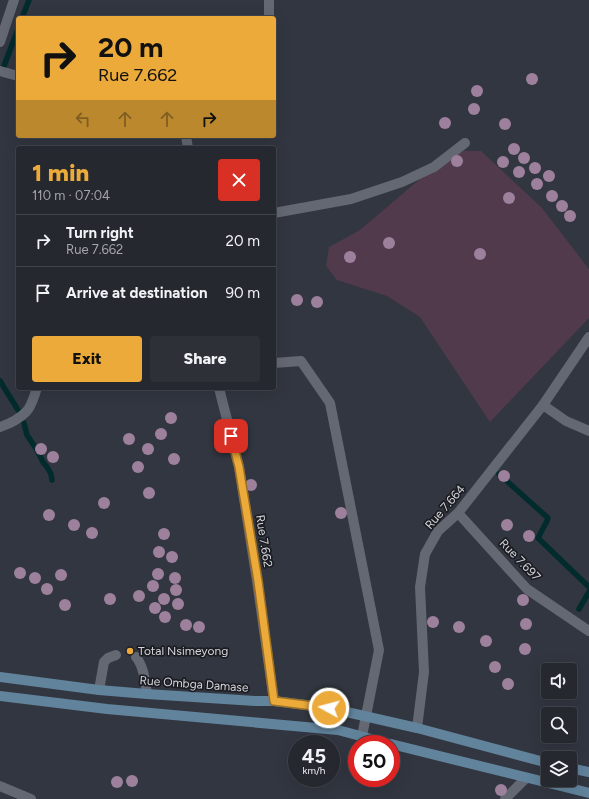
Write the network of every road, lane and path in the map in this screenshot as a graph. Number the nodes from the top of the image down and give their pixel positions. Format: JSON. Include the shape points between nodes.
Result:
{"nodes":[{"id":1,"x":14,"y":0,"type":"edge"},
{"id":2,"x":269,"y":0,"type":"edge"},
{"id":3,"x":269,"y":16,"type":"edge"},
{"id":4,"x":0,"y":42,"type":"edge"},
{"id":5,"x":0,"y":72,"type":"edge"},
{"id":6,"x":16,"y":76,"type":"edge"},
{"id":7,"x":465,"y":143,"type":"dead end"},
{"id":8,"x":276,"y":213,"type":"edge"},
{"id":9,"x":589,"y":337,"type":"edge"},
{"id":10,"x":276,"y":363,"type":"edge"},
{"id":11,"x":36,"y":390,"type":"edge"},
{"id":12,"x":220,"y":390,"type":"edge"},
{"id":13,"x":543,"y":405,"type":"junction"},
{"id":14,"x":0,"y":428,"type":"edge"},
{"id":15,"x":589,"y":431,"type":"edge"},
{"id":16,"x":458,"y":513,"type":"junction"},
{"id":17,"x":589,"y":631,"type":"edge"},
{"id":18,"x":116,"y":655,"type":"dead end"},
{"id":19,"x":136,"y":656,"type":"dead end"},
{"id":20,"x":0,"y":676,"type":"edge"},
{"id":21,"x":99,"y":690,"type":"junction"},
{"id":22,"x":147,"y":694,"type":"junction"},
{"id":23,"x":0,"y":696,"type":"edge"},
{"id":24,"x":274,"y":701,"type":"junction"},
{"id":25,"x":366,"y":716,"type":"junction"},
{"id":26,"x":417,"y":728,"type":"junction"},
{"id":27,"x":358,"y":735,"type":"edge"},
{"id":28,"x":362,"y":735,"type":"edge"},
{"id":29,"x":400,"y":746,"type":"edge"},
{"id":30,"x":541,"y":761,"type":"edge"},
{"id":31,"x":577,"y":769,"type":"edge"},
{"id":32,"x":589,"y":772,"type":"edge"},
{"id":33,"x":526,"y":778,"type":"junction"},
{"id":34,"x":0,"y":786,"type":"edge"},
{"id":35,"x":589,"y":793,"type":"edge"},
{"id":36,"x":31,"y":799,"type":"edge"},
{"id":37,"x":506,"y":799,"type":"edge"}],
"edges":[{"from":1,"to":4,"type":"street"},
{"from":2,"to":3,"type":"street"},
{"from":5,"to":6,"type":"street"},
{"from":7,"to":8,"type":"street","via":[[434,167],[402,182],[351,199]]},
{"from":9,"to":13,"type":"street","name":"Rue 7.664"},
{"from":10,"to":25,"type":"street","via":[[301,361],[330,403],[379,650]]},
{"from":11,"to":14,"type":"street","via":[[26,412]]},
{"from":12,"to":24,"type":"street","name":"Rue 7.662","via":[[239,467]]},
{"from":13,"to":15,"type":"street","via":[[566,421]]},
{"from":13,"to":16,"type":"street","name":"Rue 7.664"},
{"from":16,"to":17,"type":"street","name":"Rue 7.697","via":[[527,589]]},
{"from":16,"to":26,"type":"street","name":"Rue 7.664","via":[[438,531],[425,554],[420,587],[424,672]]},
{"from":18,"to":21,"type":"street","via":[[104,662]]},
{"from":19,"to":22,"type":"street","via":[[140,661]]},
{"from":20,"to":21,"type":"main road","name":"Rue Ombga Damase"},
{"from":21,"to":22,"type":"main road","name":"Rue Ombga Damase"},
{"from":22,"to":24,"type":"main road","name":"Rue Ombga Damase"},
{"from":23,"to":27,"type":"main road","via":[[106,709],[338,730]]},
{"from":24,"to":25,"type":"main road","name":"Rue Ombga Damase"},
{"from":25,"to":26,"type":"main road","name":"Rue Ombga Damase"},
{"from":25,"to":28,"type":"street"},
{"from":26,"to":30,"type":"main road","name":"Rue Ombga Damase"},
{"from":29,"to":33,"type":"main road"},
{"from":31,"to":32,"type":"main road"},
{"from":33,"to":35,"type":"main road"},
{"from":33,"to":37,"type":"street"},
{"from":34,"to":36,"type":"street"}]}
